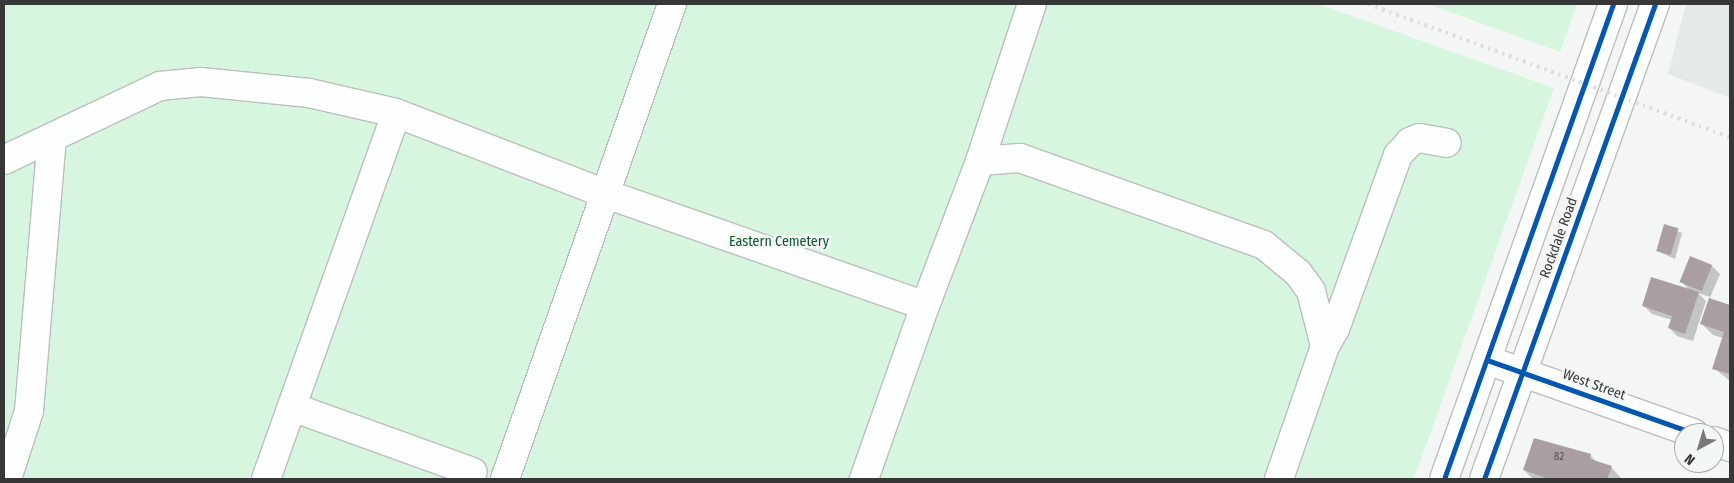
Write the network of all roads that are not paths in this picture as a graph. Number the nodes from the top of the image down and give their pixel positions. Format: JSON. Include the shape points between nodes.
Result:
{"nodes":[{"id":1,"x":672,"y":4,"type":"edge"},
{"id":2,"x":1032,"y":4,"type":"edge"},
{"id":3,"x":1613,"y":4,"type":"edge"},
{"id":4,"x":1655,"y":4,"type":"edge"},
{"id":5,"x":396,"y":113,"type":"junction"},
{"id":6,"x":52,"y":139,"type":"junction"},
{"id":7,"x":1447,"y":143,"type":"dead end"},
{"id":8,"x":4,"y":160,"type":"edge"},
{"id":9,"x":980,"y":162,"type":"junction"},
{"id":10,"x":606,"y":194,"type":"junction"},
{"id":11,"x":1350,"y":284,"type":"junction"},
{"id":12,"x":1311,"y":291,"type":"junction"},
{"id":13,"x":925,"y":306,"type":"junction"},
{"id":14,"x":1325,"y":346,"type":"junction"},
{"id":15,"x":1487,"y":360,"type":"junction"},
{"id":16,"x":1522,"y":372,"type":"junction"},
{"id":17,"x":292,"y":407,"type":"junction"},
{"id":18,"x":1674,"y":426,"type":"edge"},
{"id":19,"x":474,"y":472,"type":"dead end"},
{"id":20,"x":7,"y":479,"type":"edge"},
{"id":21,"x":266,"y":479,"type":"edge"},
{"id":22,"x":505,"y":479,"type":"edge"},
{"id":23,"x":864,"y":479,"type":"edge"},
{"id":24,"x":1279,"y":479,"type":"edge"},
{"id":25,"x":1444,"y":479,"type":"edge"},
{"id":26,"x":1484,"y":479,"type":"edge"}],
"edges":[{"from":1,"to":10,"type":"main road"},
{"from":2,"to":9,"type":"main road"},
{"from":3,"to":15,"type":"main road","name":"Rockdale Road"},
{"from":4,"to":16,"type":"main road","name":"Rockdale Road"},
{"from":5,"to":6,"type":"main road","via":[[309,93],[238,84],[177,83],[160,86]]},
{"from":5,"to":10,"type":"main road"},
{"from":5,"to":17,"type":"main road"},
{"from":6,"to":8,"type":"main road"},
{"from":6,"to":20,"type":"main road","via":[[29,411]]},
{"from":7,"to":11,"type":"main road","via":[[1418,138],[1402,148]]},
{"from":9,"to":12,"type":"main road","via":[[1020,158],[1241,235],[1281,256]]},
{"from":9,"to":13,"type":"main road"},
{"from":10,"to":13,"type":"main road"},
{"from":10,"to":22,"type":"main road"},
{"from":11,"to":12,"type":"main road"},
{"from":11,"to":14,"type":"main road","via":[[1335,329]]},
{"from":12,"to":14,"type":"main road"},
{"from":13,"to":23,"type":"main road"},
{"from":14,"to":24,"type":"main road"},
{"from":15,"to":16,"type":"main road","name":"West Street"},
{"from":15,"to":25,"type":"main road","name":"Rockdale Road"},
{"from":16,"to":18,"type":"main road","name":"West Street"},
{"from":16,"to":26,"type":"main road","name":"Rockdale Road"},
{"from":17,"to":19,"type":"main road"},
{"from":17,"to":21,"type":"main road"}]}
